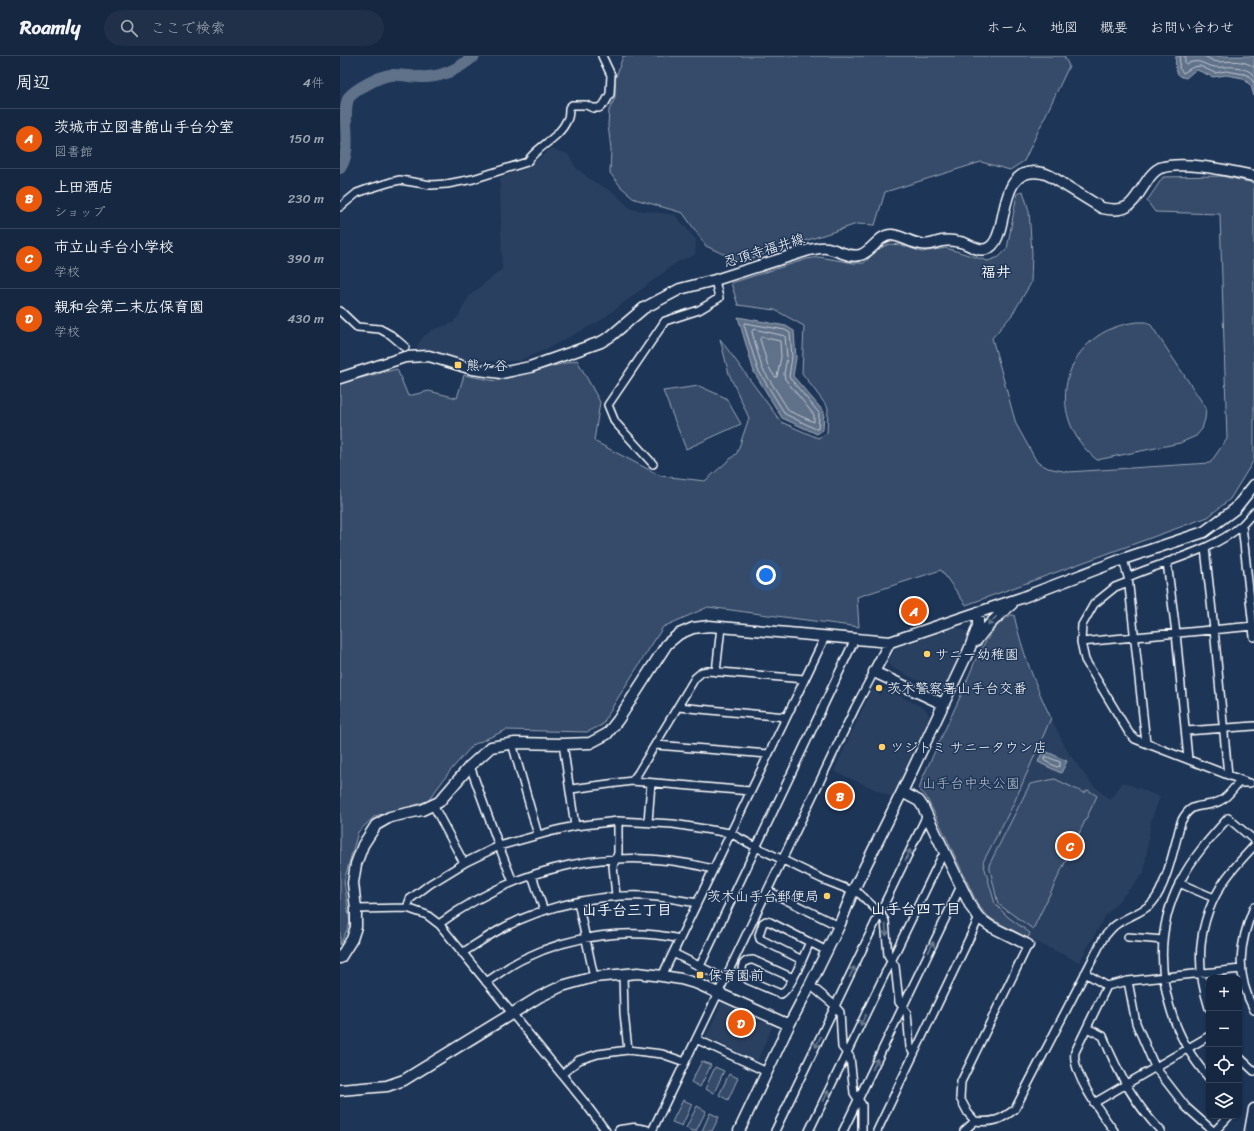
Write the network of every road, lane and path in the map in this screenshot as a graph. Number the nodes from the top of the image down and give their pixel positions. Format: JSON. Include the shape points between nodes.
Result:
{"nodes":[{"id":1,"x":602,"y":56,"type":"edge"},
{"id":2,"x":1254,"y":176,"type":"edge"},
{"id":3,"x":340,"y":207,"type":"edge"},
{"id":4,"x":715,"y":280,"type":"junction"},
{"id":5,"x":340,"y":311,"type":"edge"},
{"id":6,"x":405,"y":347,"type":"dead end"},
{"id":7,"x":340,"y":378,"type":"edge"},
{"id":8,"x":653,"y":464,"type":"dead end"},
{"id":9,"x":1254,"y":487,"type":"edge"},
{"id":10,"x":1254,"y":512,"type":"edge"},
{"id":11,"x":1242,"y":525,"type":"junction"},
{"id":12,"x":1205,"y":548,"type":"junction"},
{"id":13,"x":1124,"y":559,"type":"junction"},
{"id":14,"x":1167,"y":562,"type":"junction"},
{"id":15,"x":1128,"y":579,"type":"junction"},
{"id":16,"x":1021,"y":598,"type":"junction"},
{"id":17,"x":978,"y":612,"type":"junction"},
{"id":18,"x":1253,"y":626,"type":"edge"},
{"id":19,"x":720,"y":627,"type":"junction"},
{"id":20,"x":1214,"y":629,"type":"junction"},
{"id":21,"x":1176,"y":633,"type":"junction"},
{"id":22,"x":825,"y":637,"type":"junction"},
{"id":23,"x":1135,"y":637,"type":"junction"},
{"id":24,"x":1254,"y":637,"type":"edge"},
{"id":25,"x":855,"y":639,"type":"junction"},
{"id":26,"x":890,"y":642,"type":"junction"},
{"id":27,"x":1082,"y":642,"type":"junction"},
{"id":28,"x":969,"y":650,"type":"junction"},
{"id":29,"x":716,"y":672,"type":"junction"},
{"id":30,"x":874,"y":672,"type":"junction"},
{"id":31,"x":804,"y":679,"type":"junction"},
{"id":32,"x":943,"y":704,"type":"junction"},
{"id":33,"x":678,"y":707,"type":"junction"},
{"id":34,"x":786,"y":716,"type":"junction"},
{"id":35,"x":1254,"y":726,"type":"edge"},
{"id":36,"x":1223,"y":729,"type":"junction"},
{"id":37,"x":1186,"y":732,"type":"junction"},
{"id":38,"x":1146,"y":743,"type":"junction"},
{"id":39,"x":512,"y":744,"type":"junction"},
{"id":40,"x":563,"y":744,"type":"junction"},
{"id":41,"x":656,"y":745,"type":"junction"},
{"id":42,"x":768,"y":754,"type":"junction"},
{"id":43,"x":1188,"y":759,"type":"junction"},
{"id":44,"x":470,"y":766,"type":"junction"},
{"id":45,"x":1228,"y":775,"type":"junction"},
{"id":46,"x":632,"y":781,"type":"junction"},
{"id":47,"x":651,"y":783,"type":"junction"},
{"id":48,"x":1252,"y":783,"type":"edge"},
{"id":49,"x":571,"y":789,"type":"junction"},
{"id":50,"x":750,"y":791,"type":"junction"},
{"id":51,"x":902,"y":792,"type":"junction"},
{"id":52,"x":433,"y":805,"type":"junction"},
{"id":53,"x":927,"y":815,"type":"junction"},
{"id":54,"x":618,"y":821,"type":"junction"},
{"id":55,"x":648,"y":822,"type":"junction"},
{"id":56,"x":575,"y":826,"type":"junction"},
{"id":57,"x":730,"y":833,"type":"junction"},
{"id":58,"x":538,"y":835,"type":"junction"},
{"id":59,"x":1254,"y":840,"type":"edge"},
{"id":60,"x":499,"y":846,"type":"junction"},
{"id":61,"x":1254,"y":846,"type":"edge"},
{"id":62,"x":756,"y":847,"type":"junction"},
{"id":63,"x":946,"y":854,"type":"junction"},
{"id":64,"x":616,"y":859,"type":"junction"},
{"id":65,"x":782,"y":860,"type":"junction"},
{"id":66,"x":464,"y":863,"type":"junction"},
{"id":67,"x":713,"y":869,"type":"junction"},
{"id":68,"x":532,"y":875,"type":"junction"},
{"id":69,"x":513,"y":882,"type":"junction"},
{"id":70,"x":1179,"y":883,"type":"junction"},
{"id":71,"x":961,"y":886,"type":"junction"},
{"id":72,"x":768,"y":891,"type":"junction"},
{"id":73,"x":853,"y":891,"type":"junction"},
{"id":74,"x":616,"y":896,"type":"junction"},
{"id":75,"x":1214,"y":898,"type":"junction"},
{"id":76,"x":578,"y":902,"type":"junction"},
{"id":77,"x":697,"y":903,"type":"junction"},
{"id":78,"x":1254,"y":907,"type":"edge"},
{"id":79,"x":407,"y":908,"type":"junction"},
{"id":80,"x":356,"y":909,"type":"junction"},
{"id":81,"x":544,"y":911,"type":"junction"},
{"id":82,"x":880,"y":912,"type":"junction"},
{"id":83,"x":979,"y":918,"type":"junction"},
{"id":84,"x":439,"y":924,"type":"junction"},
{"id":85,"x":838,"y":926,"type":"junction"},
{"id":86,"x":1128,"y":937,"type":"dead end"},
{"id":87,"x":586,"y":939,"type":"junction"},
{"id":88,"x":680,"y":939,"type":"junction"},
{"id":89,"x":1163,"y":940,"type":"junction"},
{"id":90,"x":810,"y":942,"type":"junction"},
{"id":91,"x":1028,"y":945,"type":"joint"},
{"id":92,"x":827,"y":951,"type":"junction"},
{"id":93,"x":462,"y":953,"type":"junction"},
{"id":94,"x":673,"y":954,"type":"junction"},
{"id":95,"x":340,"y":958,"type":"edge"},
{"id":96,"x":892,"y":959,"type":"junction"},
{"id":97,"x":802,"y":960,"type":"junction"},
{"id":98,"x":700,"y":966,"type":"junction"},
{"id":99,"x":1241,"y":969,"type":"junction"},
{"id":100,"x":1085,"y":973,"type":"junction"},
{"id":101,"x":1200,"y":973,"type":"junction"},
{"id":102,"x":623,"y":974,"type":"junction"},
{"id":103,"x":662,"y":976,"type":"junction"},
{"id":104,"x":1163,"y":976,"type":"junction"},
{"id":105,"x":594,"y":977,"type":"junction"},
{"id":106,"x":793,"y":978,"type":"junction"},
{"id":107,"x":725,"y":979,"type":"junction"},
{"id":108,"x":1128,"y":980,"type":"junction"},
{"id":109,"x":486,"y":982,"type":"junction"},
{"id":110,"x":810,"y":985,"type":"junction"},
{"id":111,"x":1107,"y":986,"type":"junction"},
{"id":112,"x":719,"y":993,"type":"junction"},
{"id":113,"x":1206,"y":996,"type":"edge"},
{"id":114,"x":903,"y":1006,"type":"junction"},
{"id":115,"x":835,"y":1007,"type":"junction"},
{"id":116,"x":1254,"y":1010,"type":"edge"},
{"id":117,"x":512,"y":1013,"type":"junction"},
{"id":118,"x":789,"y":1025,"type":"junction"},
{"id":119,"x":1087,"y":1028,"type":"junction"},
{"id":120,"x":1206,"y":1038,"type":"edge"},
{"id":121,"x":696,"y":1039,"type":"junction"},
{"id":122,"x":1187,"y":1049,"type":"junction"},
{"id":123,"x":628,"y":1050,"type":"junction"},
{"id":124,"x":847,"y":1053,"type":"junction"},
{"id":125,"x":914,"y":1054,"type":"junction"},
{"id":126,"x":1242,"y":1060,"type":"edge"},
{"id":127,"x":685,"y":1062,"type":"junction"},
{"id":128,"x":1155,"y":1067,"type":"junction"},
{"id":129,"x":1254,"y":1071,"type":"edge"},
{"id":130,"x":767,"y":1072,"type":"junction"},
{"id":131,"x":562,"y":1074,"type":"junction"},
{"id":132,"x":1206,"y":1074,"type":"edge"},
{"id":133,"x":1125,"y":1085,"type":"junction"},
{"id":134,"x":340,"y":1090,"type":"edge"},
{"id":135,"x":859,"y":1100,"type":"junction"},
{"id":136,"x":1094,"y":1102,"type":"junction"},
{"id":137,"x":1254,"y":1109,"type":"edge"},
{"id":138,"x":1226,"y":1119,"type":"edge"},
{"id":139,"x":975,"y":1121,"type":"junction"},
{"id":140,"x":606,"y":1131,"type":"edge"},
{"id":141,"x":620,"y":1131,"type":"edge"},
{"id":142,"x":646,"y":1131,"type":"edge"},
{"id":143,"x":652,"y":1131,"type":"edge"},
{"id":144,"x":739,"y":1131,"type":"edge"},
{"id":145,"x":775,"y":1131,"type":"edge"},
{"id":146,"x":809,"y":1131,"type":"edge"},
{"id":147,"x":844,"y":1131,"type":"edge"},
{"id":148,"x":862,"y":1131,"type":"edge"},
{"id":149,"x":877,"y":1131,"type":"edge"},
{"id":150,"x":964,"y":1131,"type":"edge"},
{"id":151,"x":1114,"y":1131,"type":"edge"},
{"id":152,"x":1161,"y":1131,"type":"edge"},
{"id":153,"x":1214,"y":1131,"type":"edge"},
{"id":154,"x":1250,"y":1131,"type":"edge"}],
"edges":[{"from":1,"to":3,"type":"street","via":[[611,76],[610,94],[605,103],[599,108],[572,105],[569,108],[568,120],[548,143],[531,155],[527,162],[485,176],[446,184],[396,181],[357,194]]},
{"from":2,"to":4,"type":"street","name":"忍頂寺福井線","via":[[1222,169],[1168,166],[1158,169],[1151,175],[1131,205],[1121,210],[1112,210],[1102,208],[1043,173],[1030,172],[1019,178],[1010,188],[998,236],[992,246],[985,250],[960,242],[920,244],[891,235],[884,237],[859,256],[819,248]]},
{"from":4,"to":7,"type":"street","name":"忍頂寺福井線","via":[[680,289],[644,308],[601,342],[530,367],[501,373],[472,369],[429,356],[414,356]]},
{"from":4,"to":8,"type":"street","via":[[719,298],[699,310],[665,320],[608,405],[615,422]]},
{"from":5,"to":6,"type":"street","via":[[357,327],[380,329]]},
{"from":9,"to":13,"type":"street","via":[[1235,509],[1204,532]]},
{"from":10,"to":11,"type":"street"},
{"from":11,"to":12,"type":"street"},
{"from":11,"to":18,"type":"street"},
{"from":12,"to":14,"type":"street"},
{"from":12,"to":20,"type":"street"},
{"from":13,"to":15,"type":"street"},
{"from":13,"to":16,"type":"street"},
{"from":14,"to":15,"type":"street"},
{"from":14,"to":21,"type":"street"},
{"from":15,"to":23,"type":"street"},
{"from":15,"to":27,"type":"street","via":[[1094,604],[1082,624]]},
{"from":16,"to":17,"type":"street"},
{"from":16,"to":28,"type":"street","one_way":true,"via":[[999,613]]},
{"from":17,"to":26,"type":"street"},
{"from":17,"to":28,"type":"street","via":[[978,626]]},
{"from":18,"to":20,"type":"street"},
{"from":18,"to":24,"type":"street"},
{"from":19,"to":22,"type":"street"},
{"from":19,"to":29,"type":"street"},
{"from":19,"to":40,"type":"street","via":[[693,628],[679,634],[667,644],[618,720],[606,734],[590,743]]},
{"from":20,"to":21,"type":"street"},
{"from":20,"to":36,"type":"street"},
{"from":21,"to":23,"type":"street"},
{"from":21,"to":37,"type":"street"},
{"from":22,"to":25,"type":"street"},
{"from":22,"to":31,"type":"street"},
{"from":23,"to":27,"type":"street"},
{"from":23,"to":38,"type":"street"},
{"from":25,"to":26,"type":"street"},
{"from":25,"to":62,"type":"street"},
{"from":26,"to":30,"type":"street"},
{"from":27,"to":38,"type":"street","via":[[1086,660],[1129,733],[1135,739]]},
{"from":28,"to":32,"type":"street"},
{"from":29,"to":31,"type":"street"},
{"from":29,"to":33,"type":"street","via":[[702,672],[695,678]]},
{"from":30,"to":32,"type":"street"},
{"from":30,"to":65,"type":"street"},
{"from":31,"to":34,"type":"street"},
{"from":32,"to":51,"type":"street"},
{"from":33,"to":34,"type":"street"},
{"from":33,"to":41,"type":"street"},
{"from":34,"to":42,"type":"street"},
{"from":35,"to":36,"type":"street"},
{"from":36,"to":37,"type":"street"},
{"from":36,"to":45,"type":"street"},
{"from":37,"to":43,"type":"street"},
{"from":38,"to":43,"type":"street"},
{"from":39,"to":40,"type":"street"},
{"from":39,"to":44,"type":"street","via":[[491,748]]},
{"from":39,"to":58,"type":"street"},
{"from":40,"to":49,"type":"street"},
{"from":41,"to":42,"type":"street"},
{"from":41,"to":46,"type":"street"},
{"from":42,"to":50,"type":"street"},
{"from":43,"to":45,"type":"street"},
{"from":44,"to":52,"type":"street","via":[[447,794]]},
{"from":44,"to":60,"type":"street"},
{"from":45,"to":48,"type":"street"},
{"from":46,"to":47,"type":"street"},
{"from":46,"to":49,"type":"street"},
{"from":47,"to":50,"type":"street"},
{"from":47,"to":55,"type":"street"},
{"from":48,"to":100,"type":"street","via":[[1238,783],[1221,800],[1192,808],[1185,814],[1158,896],[1140,912],[1116,924],[1104,937]]},
{"from":49,"to":56,"type":"street"},
{"from":50,"to":57,"type":"street"},
{"from":51,"to":53,"type":"street","via":[[919,801]]},
{"from":51,"to":73,"type":"street"},
{"from":52,"to":66,"type":"street"},
{"from":52,"to":80,"type":"street","via":[[390,817],[376,825],[363,845],[356,864],[353,883]]},
{"from":53,"to":63,"type":"street"},
{"from":82,"to":53,"type":"street","one_way":true},
{"from":54,"to":55,"type":"street"},
{"from":54,"to":56,"type":"street"},
{"from":54,"to":64,"type":"street"},
{"from":55,"to":57,"type":"street"},
{"from":56,"to":58,"type":"street"},
{"from":57,"to":62,"type":"street"},
{"from":57,"to":67,"type":"street"},
{"from":58,"to":60,"type":"street"},
{"from":59,"to":70,"type":"street","via":[[1228,818],[1191,862]]},
{"from":60,"to":66,"type":"street"},
{"from":60,"to":69,"type":"street"},
{"from":61,"to":75,"type":"street","via":[[1221,885]]},
{"from":62,"to":65,"type":"street"},
{"from":62,"to":98,"type":"street"},
{"from":63,"to":71,"type":"street"},
{"from":63,"to":96,"type":"street","via":[[941,858]]},
{"from":64,"to":67,"type":"street","via":[[671,861]]},
{"from":64,"to":68,"type":"street","via":[[568,865]]},
{"from":64,"to":74,"type":"street","via":[[613,866]]},
{"from":65,"to":72,"type":"street"},
{"from":65,"to":73,"type":"street"},
{"from":66,"to":79,"type":"street","via":[[410,899]]},
{"from":67,"to":77,"type":"street"},
{"from":68,"to":69,"type":"street"},
{"from":68,"to":81,"type":"street"},
{"from":69,"to":84,"type":"street","via":[[469,904]]},
{"from":70,"to":75,"type":"street"},
{"from":70,"to":89,"type":"street","via":[[1172,900]]},
{"from":71,"to":83,"type":"street"},
{"from":114,"to":71,"type":"street","one_way":true},
{"from":72,"to":85,"type":"street"},
{"from":72,"to":107,"type":"street"},
{"from":73,"to":82,"type":"street"},
{"from":73,"to":85,"type":"street"},
{"from":74,"to":76,"type":"street"},
{"from":74,"to":77,"type":"street","via":[[658,897]]},
{"from":75,"to":101,"type":"street","via":[[1203,929]]},
{"from":76,"to":81,"type":"street"},
{"from":76,"to":87,"type":"street"},
{"from":77,"to":88,"type":"street"},
{"from":78,"to":99,"type":"street","via":[[1246,926]]},
{"from":79,"to":80,"type":"street"},
{"from":79,"to":84,"type":"street","via":[[427,915]]},
{"from":80,"to":95,"type":"street","via":[[356,927]]},
{"from":81,"to":93,"type":"street","via":[[501,928]]},
{"from":82,"to":96,"type":"street","one_way":true,"via":[[885,920],[888,955]]},
{"from":115,"to":82,"type":"street","one_way":true},
{"from":83,"to":91,"type":"street"},
{"from":83,"to":125,"type":"street"},
{"from":84,"to":93,"type":"street"},
{"from":85,"to":92,"type":"street"},
{"from":86,"to":89,"type":"street"},
{"from":87,"to":88,"type":"street","via":[[628,934],[664,935]]},
{"from":87,"to":105,"type":"street"},
{"from":87,"to":109,"type":"street","via":[[542,950],[523,958]]},
{"from":88,"to":94,"type":"street"},
{"from":89,"to":104,"type":"street"},
{"from":90,"to":92,"type":"street"},
{"from":90,"to":97,"type":"street"},
{"from":90,"to":97,"type":"street","via":[[770,922],[763,923],[760,939]]},
{"from":91,"to":139,"type":"street","via":[[961,1082],[960,1098]]},
{"from":92,"to":110,"type":"street"},
{"from":93,"to":109,"type":"street"},
{"from":94,"to":98,"type":"street"},
{"from":94,"to":103,"type":"street"},
{"from":96,"to":114,"type":"street","via":[[900,1002]]},
{"from":96,"to":124,"type":"street","one_way":true},
{"from":97,"to":106,"type":"street"},
{"from":98,"to":107,"type":"street"},
{"from":99,"to":101,"type":"street"},
{"from":99,"to":116,"type":"street"},
{"from":100,"to":111,"type":"street"},
{"from":100,"to":139,"type":"street","via":[[1015,1109],[1004,1118],[988,1122]]},
{"from":101,"to":104,"type":"street"},
{"from":101,"to":113,"type":"street"},
{"from":102,"to":103,"type":"street"},
{"from":102,"to":105,"type":"street"},
{"from":102,"to":123,"type":"street"},
{"from":103,"to":112,"type":"street","via":[[698,984]]},
{"from":104,"to":108,"type":"street"},
{"from":104,"to":122,"type":"street","via":[[1176,1028]]},
{"from":105,"to":117,"type":"street","via":[[562,986]]},
{"from":106,"to":106,"type":"street","via":[[781,994],[748,980],[744,977],[742,969],[746,961],[753,960]]},
{"from":107,"to":112,"type":"street"},
{"from":108,"to":111,"type":"street"},
{"from":108,"to":128,"type":"street","via":[[1136,1022]]},
{"from":109,"to":117,"type":"street"},
{"from":110,"to":115,"type":"street"},
{"from":110,"to":118,"type":"street"},
{"from":111,"to":119,"type":"street"},
{"from":112,"to":118,"type":"street"},
{"from":112,"to":121,"type":"street"},
{"from":114,"to":125,"type":"street","via":[[907,1013],[910,1047]]},
{"from":135,"to":114,"type":"street","one_way":true},
{"from":115,"to":124,"type":"street","via":[[840,1012],[842,1047]]},
{"from":115,"to":145,"type":"street","one_way":true},
{"from":117,"to":131,"type":"street"},
{"from":117,"to":134,"type":"street","via":[[404,1080],[386,1086]]},
{"from":118,"to":130,"type":"street"},
{"from":119,"to":133,"type":"street","via":[[1103,1036]]},
{"from":119,"to":136,"type":"street","via":[[1074,1058]]},
{"from":120,"to":122,"type":"street"},
{"from":121,"to":127,"type":"street"},
{"from":121,"to":130,"type":"street"},
{"from":122,"to":128,"type":"street"},
{"from":122,"to":132,"type":"street"},
{"from":123,"to":127,"type":"street","via":[[662,1054]]},
{"from":123,"to":131,"type":"street","via":[[598,1054],[579,1060]]},
{"from":124,"to":135,"type":"street","via":[[850,1057],[854,1093]]},
{"from":146,"to":124,"type":"street","one_way":true},
{"from":125,"to":149,"type":"street"},
{"from":126,"to":129,"type":"street"},
{"from":127,"to":143,"type":"street"},
{"from":128,"to":133,"type":"street"},
{"from":128,"to":153,"type":"street","via":[[1186,1107]]},
{"from":130,"to":144,"type":"street"},
{"from":131,"to":140,"type":"street"},
{"from":133,"to":136,"type":"street"},
{"from":133,"to":152,"type":"street"},
{"from":135,"to":147,"type":"street"},
{"from":135,"to":148,"type":"street","via":[[862,1105]]},
{"from":136,"to":151,"type":"street"},
{"from":137,"to":154,"type":"street"},
{"from":138,"to":153,"type":"street"},
{"from":139,"to":150,"type":"street"},
{"from":141,"to":142,"type":"street"}]}
